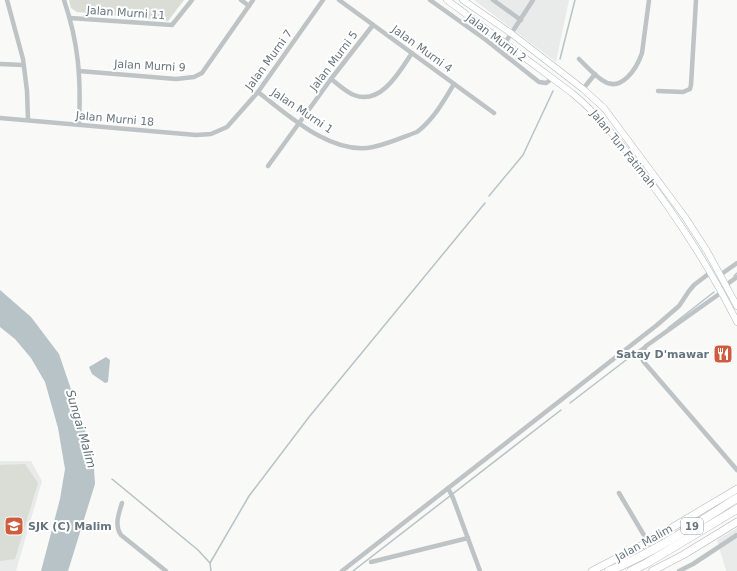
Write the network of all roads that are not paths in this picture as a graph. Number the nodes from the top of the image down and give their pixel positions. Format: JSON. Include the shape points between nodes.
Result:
{"nodes":[{"id":1,"x":7,"y":0,"type":"edge"},
{"id":2,"x":64,"y":0,"type":"edge"},
{"id":3,"x":192,"y":0,"type":"edge"},
{"id":4,"x":241,"y":0,"type":"edge"},
{"id":5,"x":253,"y":0,"type":"edge"},
{"id":6,"x":322,"y":0,"type":"edge"},
{"id":7,"x":339,"y":0,"type":"edge"},
{"id":8,"x":430,"y":0,"type":"edge"},
{"id":9,"x":447,"y":0,"type":"edge"},
{"id":10,"x":463,"y":0,"type":"edge"},
{"id":11,"x":493,"y":0,"type":"edge"},
{"id":12,"x":533,"y":0,"type":"edge"},
{"id":13,"x":649,"y":0,"type":"edge"},
{"id":14,"x":696,"y":0,"type":"edge"},
{"id":15,"x":249,"y":6,"type":"junction"},
{"id":16,"x":70,"y":18,"type":"junction"},
{"id":17,"x":521,"y":20,"type":"junction"},
{"id":18,"x":373,"y":25,"type":"junction"},
{"id":19,"x":512,"y":34,"type":"junction"},
{"id":20,"x":505,"y":43,"type":"junction"},
{"id":21,"x":412,"y":53,"type":"junction"},
{"id":22,"x":579,"y":59,"type":"dead end"},
{"id":23,"x":0,"y":64,"type":"edge"},
{"id":24,"x":23,"y":65,"type":"junction"},
{"id":25,"x":79,"y":70,"type":"junction"},
{"id":26,"x":595,"y":74,"type":"junction"},
{"id":27,"x":553,"y":78,"type":"junction"},
{"id":28,"x":331,"y":79,"type":"junction"},
{"id":29,"x":454,"y":84,"type":"junction"},
{"id":30,"x":582,"y":89,"type":"junction"},
{"id":31,"x":658,"y":91,"type":"dead end"},
{"id":32,"x":258,"y":92,"type":"junction"},
{"id":33,"x":494,"y":113,"type":"dead end"},
{"id":34,"x":0,"y":118,"type":"edge"},
{"id":35,"x":28,"y":120,"type":"junction"},
{"id":36,"x":300,"y":123,"type":"junction"},
{"id":37,"x":79,"y":125,"type":"junction"},
{"id":38,"x":227,"y":127,"type":"joint"},
{"id":39,"x":268,"y":166,"type":"dead end"},
{"id":40,"x":737,"y":263,"type":"edge"},
{"id":41,"x":711,"y":272,"type":"junction"},
{"id":42,"x":720,"y":275,"type":"junction"},
{"id":43,"x":737,"y":277,"type":"edge"},
{"id":44,"x":726,"y":285,"type":"junction"},
{"id":45,"x":722,"y":292,"type":"junction"},
{"id":46,"x":737,"y":306,"type":"edge"},
{"id":47,"x":737,"y":322,"type":"edge"},
{"id":48,"x":737,"y":470,"type":"edge"},
{"id":49,"x":448,"y":488,"type":"junction"},
{"id":50,"x":737,"y":489,"type":"edge"},
{"id":51,"x":618,"y":493,"type":"dead end"},
{"id":52,"x":737,"y":498,"type":"edge"},
{"id":53,"x":122,"y":503,"type":"dead end"},
{"id":54,"x":737,"y":509,"type":"edge"},
{"id":55,"x":737,"y":522,"type":"edge"},
{"id":56,"x":737,"y":535,"type":"edge"},
{"id":57,"x":468,"y":538,"type":"junction"},
{"id":58,"x":648,"y":542,"type":"junction"},
{"id":59,"x":371,"y":562,"type":"dead end"},
{"id":60,"x":166,"y":571,"type":"edge"},
{"id":61,"x":342,"y":571,"type":"edge"},
{"id":62,"x":480,"y":571,"type":"edge"},
{"id":63,"x":592,"y":571,"type":"edge"},
{"id":64,"x":609,"y":571,"type":"edge"},
{"id":65,"x":631,"y":571,"type":"edge"},
{"id":66,"x":652,"y":571,"type":"edge"},
{"id":67,"x":679,"y":571,"type":"edge"}],
"edges":[{"from":1,"to":24,"type":"street","via":[[21,48]]},
{"from":2,"to":16,"type":"street"},
{"from":3,"to":16,"type":"street","name":"Jalan Murni 11","via":[[172,25]]},
{"from":4,"to":15,"type":"street"},
{"from":5,"to":15,"type":"street","name":"Jalan Murni 9"},
{"from":6,"to":32,"type":"street","name":"Jalan Murni 7"},
{"from":7,"to":18,"type":"street","name":"Jalan Murni 4"},
{"from":8,"to":27,"type":"street","name":"Jalan Murni 2","via":[[539,82],[546,83]]},
{"from":9,"to":20,"type":"main road","name":"Jalan Tun Fatimah"},
{"from":10,"to":19,"type":"main road","name":"Jalan Tun Fatimah"},
{"from":11,"to":17,"type":"street"},
{"from":12,"to":17,"type":"street"},
{"from":13,"to":26,"type":"street","via":[[642,53],[636,66],[623,82],[617,84],[603,81]]},
{"from":14,"to":31,"type":"street","via":[[690,89],[683,92]]},
{"from":15,"to":25,"type":"street","name":"Jalan Murni 9","via":[[202,73],[194,77],[176,79]]},
{"from":16,"to":25,"type":"street"},
{"from":17,"to":19,"type":"street"},
{"from":18,"to":21,"type":"street","name":"Jalan Murni 4"},
{"from":18,"to":28,"type":"street","name":"Jalan Murni 5"},
{"from":19,"to":20,"type":"street"},
{"from":19,"to":30,"type":"main road","name":"Jalan Tun Fatimah"},
{"from":20,"to":27,"type":"main road","name":"Jalan Tun Fatimah"},
{"from":21,"to":28,"type":"street","via":[[390,85],[372,95],[353,95]]},
{"from":21,"to":29,"type":"street","name":"Jalan Murni 4"},
{"from":22,"to":26,"type":"street"},
{"from":23,"to":24,"type":"street"},
{"from":24,"to":35,"type":"street"},
{"from":25,"to":37,"type":"street"},
{"from":26,"to":30,"type":"street"},
{"from":27,"to":41,"type":"main road","name":"Jalan Tun Fatimah","via":[[602,121],[643,172]]},
{"from":28,"to":36,"type":"street","name":"Jalan Murni 5"},
{"from":29,"to":33,"type":"street","name":"Jalan Murni 4"},
{"from":29,"to":36,"type":"street","name":"Jalan Murni 1","via":[[440,106],[417,132],[373,147],[335,143]]},
{"from":30,"to":42,"type":"main road","name":"Jalan Tun Fatimah","via":[[604,108],[685,218]]},
{"from":32,"to":36,"type":"street","name":"Jalan Murni 1"},
{"from":32,"to":38,"type":"street","name":"Jalan Murni 7"},
{"from":34,"to":35,"type":"street","name":"Jalan Murni 18"},
{"from":35,"to":37,"type":"street","name":"Jalan Murni 18"},
{"from":36,"to":39,"type":"street","name":"Jalan Murni 5"},
{"from":37,"to":38,"type":"street","name":"Jalan Murni 18","via":[[201,135],[218,132]]},
{"from":40,"to":42,"type":"street"},
{"from":41,"to":45,"type":"main road","name":"Jalan Tun Fatimah"},
{"from":41,"to":49,"type":"street","via":[[691,288],[679,306],[657,325]]},
{"from":42,"to":44,"type":"main road","name":"Jalan Tun Fatimah"},
{"from":43,"to":44,"type":"street"},
{"from":44,"to":46,"type":"main road","name":"Jalan Tun Fatimah"},
{"from":45,"to":47,"type":"main road","name":"Jalan Tun Fatimah"},
{"from":45,"to":48,"type":"street","via":[[646,346],[642,356],[643,361]]},
{"from":49,"to":57,"type":"street"},
{"from":49,"to":61,"type":"street"},
{"from":50,"to":58,"type":"main road","name":"Jalan Malim"},
{"from":51,"to":58,"type":"street"},
{"from":52,"to":64,"type":"highway","number":"19","via":[[646,554]]},
{"from":53,"to":60,"type":"street","via":[[117,523],[118,531]]},
{"from":54,"to":65,"type":"highway","number":"19"},
{"from":55,"to":66,"type":"main road"},
{"from":56,"to":67,"type":"street"},
{"from":57,"to":59,"type":"street"},
{"from":57,"to":62,"type":"street"},
{"from":58,"to":63,"type":"main road","name":"Jalan Malim"}]}
